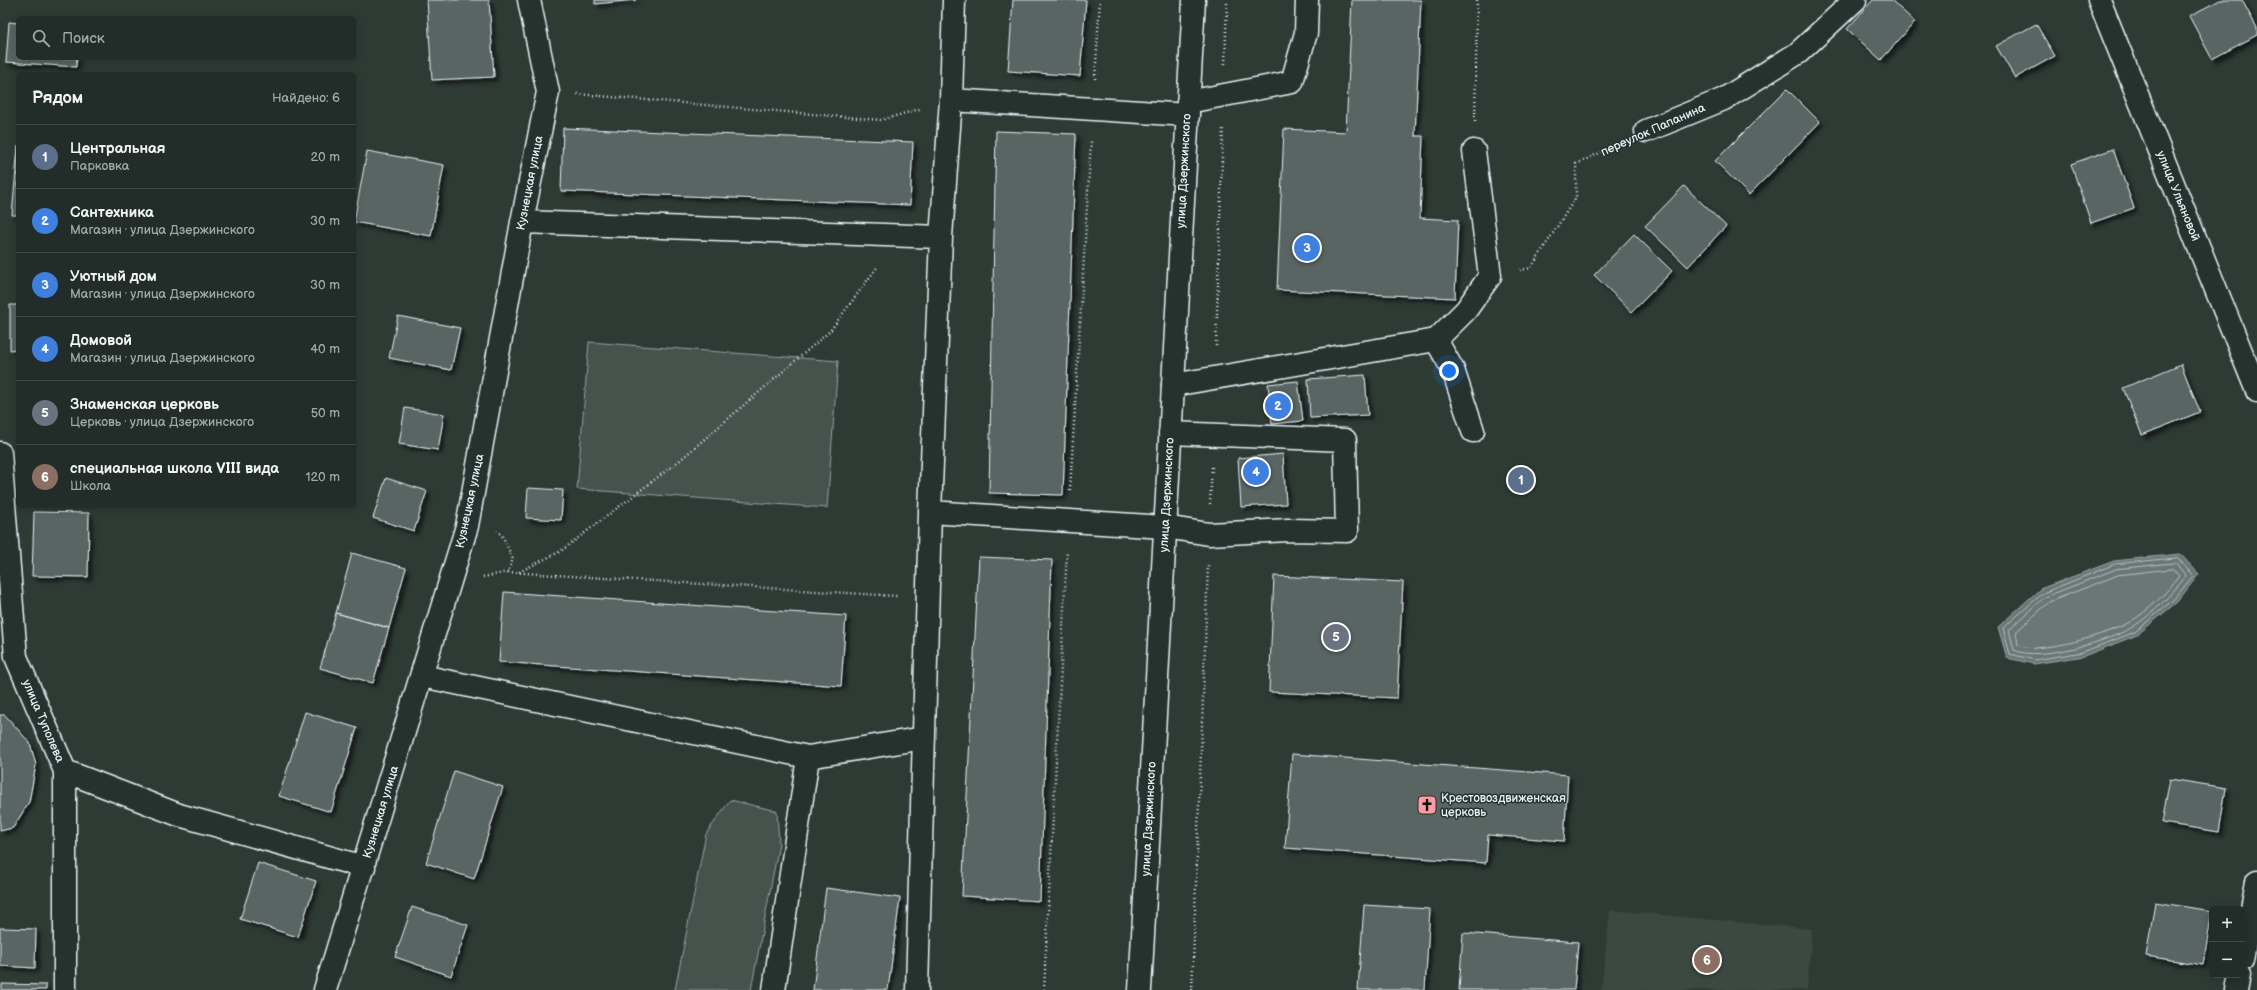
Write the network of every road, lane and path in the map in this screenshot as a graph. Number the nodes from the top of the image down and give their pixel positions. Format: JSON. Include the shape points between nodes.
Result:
{"nodes":[{"id":1,"x":529,"y":0,"type":"edge"},
{"id":2,"x":954,"y":0,"type":"edge"},
{"id":3,"x":1194,"y":0,"type":"edge"},
{"id":4,"x":1227,"y":0,"type":"edge"},
{"id":5,"x":1307,"y":0,"type":"edge"},
{"id":6,"x":1477,"y":0,"type":"edge"},
{"id":7,"x":1855,"y":0,"type":"edge"},
{"id":8,"x":2099,"y":0,"type":"edge"},
{"id":9,"x":548,"y":92,"type":"junction"},
{"id":10,"x":1224,"y":95,"type":"junction"},
{"id":11,"x":951,"y":100,"type":"junction"},
{"id":12,"x":1188,"y":109,"type":"junction"},
{"id":13,"x":1646,"y":131,"type":"joint"},
{"id":14,"x":1474,"y":151,"type":"joint"},
{"id":15,"x":522,"y":222,"type":"junction"},
{"id":16,"x":905,"y":236,"type":"junction"},
{"id":17,"x":941,"y":237,"type":"junction"},
{"id":18,"x":1490,"y":276,"type":"junction"},
{"id":19,"x":1436,"y":340,"type":"junction"},
{"id":20,"x":1215,"y":377,"type":"junction"},
{"id":21,"x":1173,"y":385,"type":"junction"},
{"id":22,"x":2257,"y":391,"type":"edge"},
{"id":23,"x":1473,"y":431,"type":"dead end"},
{"id":24,"x":1170,"y":433,"type":"junction"},
{"id":25,"x":1213,"y":434,"type":"junction"},
{"id":26,"x":0,"y":453,"type":"edge"},
{"id":27,"x":930,"y":512,"type":"junction"},
{"id":28,"x":1165,"y":527,"type":"junction"},
{"id":29,"x":1209,"y":534,"type":"junction"},
{"id":30,"x":508,"y":572,"type":"dead end"},
{"id":31,"x":519,"y":572,"type":"junction"},
{"id":32,"x":928,"y":598,"type":"junction"},
{"id":33,"x":422,"y":676,"type":"junction"},
{"id":34,"x":924,"y":738,"type":"junction"},
{"id":35,"x":808,"y":756,"type":"junction"},
{"id":36,"x":65,"y":771,"type":"junction"},
{"id":37,"x":364,"y":867,"type":"junction"},
{"id":38,"x":2257,"y":882,"type":"edge"},
{"id":39,"x":2245,"y":944,"type":"edge"},
{"id":40,"x":2238,"y":978,"type":"edge"},
{"id":41,"x":65,"y":990,"type":"edge"},
{"id":42,"x":325,"y":990,"type":"edge"},
{"id":43,"x":774,"y":990,"type":"edge"},
{"id":44,"x":917,"y":990,"type":"edge"},
{"id":45,"x":1140,"y":990,"type":"edge"},
{"id":46,"x":1192,"y":990,"type":"edge"},
{"id":47,"x":2236,"y":990,"type":"edge"}],
"edges":[{"from":1,"to":9,"type":"street","name":"Кузнецкая улица"},
{"from":2,"to":11,"type":"street"},
{"from":3,"to":12,"type":"street","name":"улица Дзержинского"},
{"from":4,"to":10,"type":"path"},
{"from":5,"to":10,"type":"street","via":[[1306,33],[1292,82]]},
{"from":6,"to":14,"type":"path"},
{"from":7,"to":13,"type":"street","name":"переулок Папанина","via":[[1798,53],[1724,99]]},
{"from":8,"to":22,"type":"street","name":"улица Ульяновой"},
{"from":9,"to":11,"type":"path","via":[[881,120]]},
{"from":9,"to":15,"type":"street","name":"Кузнецкая улица"},
{"from":10,"to":12,"type":"street"},
{"from":10,"to":20,"type":"path"},
{"from":11,"to":12,"type":"street"},
{"from":11,"to":17,"type":"street"},
{"from":12,"to":21,"type":"street","name":"улица Дзержинского"},
{"from":13,"to":18,"type":"path","name":"переулок Папанина","via":[[1576,164],[1576,197],[1531,268]]},
{"from":14,"to":18,"type":"street"},
{"from":15,"to":16,"type":"street"},
{"from":15,"to":33,"type":"street","name":"Кузнецкая улица","via":[[467,526]]},
{"from":16,"to":17,"type":"street"},
{"from":16,"to":31,"type":"path","via":[[868,278],[830,331],[679,461],[561,551]]},
{"from":17,"to":27,"type":"street"},
{"from":18,"to":19,"type":"street","via":[[1466,310]]},
{"from":19,"to":20,"type":"street"},
{"from":19,"to":23,"type":"street","via":[[1453,370]]},
{"from":20,"to":21,"type":"street"},
{"from":21,"to":24,"type":"street","name":"улица Дзержинского"},
{"from":24,"to":25,"type":"street"},
{"from":24,"to":28,"type":"street","name":"улица Дзержинского"},
{"from":25,"to":29,"type":"path"},
{"from":25,"to":29,"type":"street","via":[[1345,440],[1347,532],[1288,530]]},
{"from":26,"to":36,"type":"street","name":"улица Туполева","via":[[16,657]]},
{"from":27,"to":28,"type":"street"},
{"from":27,"to":32,"type":"street"},
{"from":28,"to":29,"type":"street"},
{"from":28,"to":45,"type":"street","name":"улица Дзержинского"},
{"from":29,"to":46,"type":"path"},
{"from":30,"to":31,"type":"path"},
{"from":31,"to":32,"type":"path"},
{"from":32,"to":34,"type":"street"},
{"from":33,"to":35,"type":"street"},
{"from":33,"to":37,"type":"street","name":"Кузнецкая улица"},
{"from":34,"to":35,"type":"street"},
{"from":34,"to":44,"type":"street"},
{"from":35,"to":43,"type":"street"},
{"from":36,"to":37,"type":"street","via":[[179,815]]},
{"from":36,"to":41,"type":"street","name":"улица Туполева"},
{"from":37,"to":42,"type":"street","name":"Кузнецкая улица"},
{"from":38,"to":39,"type":"street"},
{"from":40,"to":47,"type":"street"}]}
